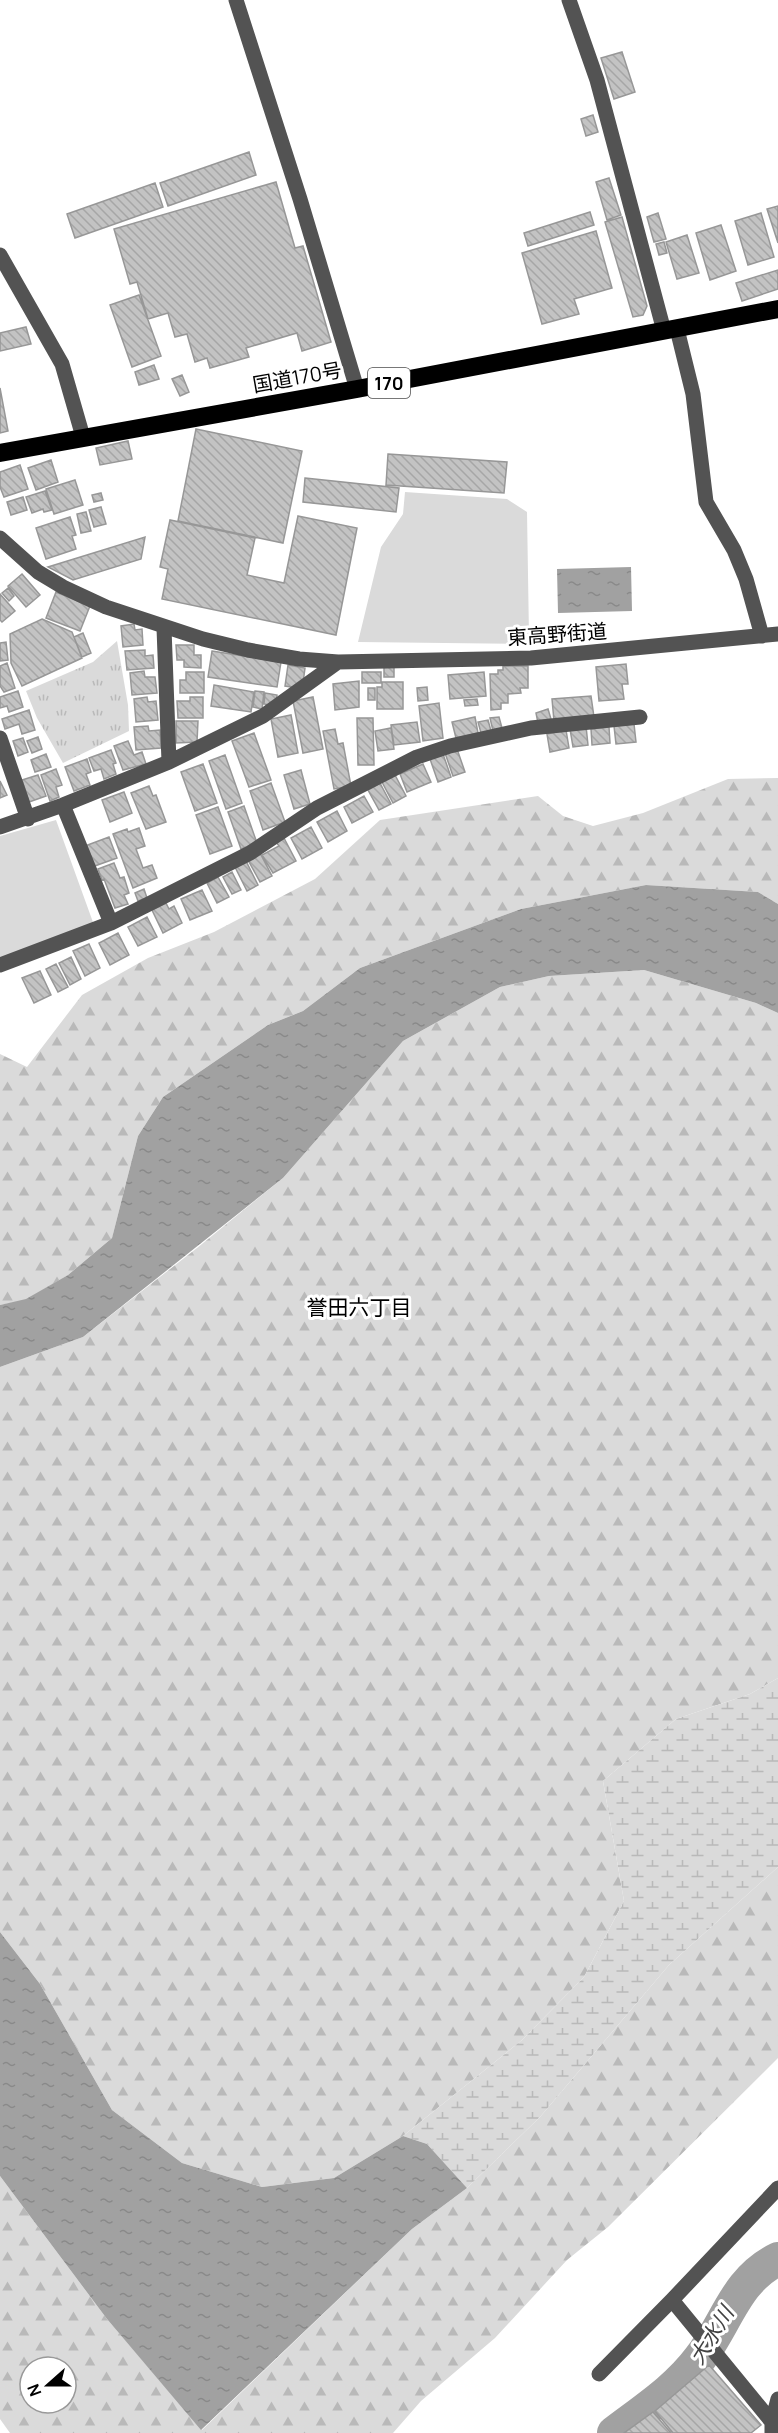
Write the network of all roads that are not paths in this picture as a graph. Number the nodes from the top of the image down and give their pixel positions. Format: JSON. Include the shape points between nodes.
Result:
{"nodes":[{"id":1,"x":236,"y":0,"type":"edge"},
{"id":2,"x":569,"y":0,"type":"edge"},
{"id":3,"x":0,"y":255,"type":"edge"},
{"id":4,"x":778,"y":309,"type":"edge"},
{"id":5,"x":671,"y":330,"type":"junction"},
{"id":6,"x":357,"y":389,"type":"junction"},
{"id":7,"x":83,"y":437,"type":"junction"},
{"id":8,"x":0,"y":453,"type":"edge"},
{"id":9,"x":0,"y":538,"type":"edge"},
{"id":10,"x":164,"y":628,"type":"junction"},
{"id":11,"x":770,"y":635,"type":"edge"},
{"id":12,"x":338,"y":662,"type":"junction"},
{"id":13,"x":640,"y":717,"type":"dead end"},
{"id":14,"x":0,"y":738,"type":"edge"},
{"id":15,"x":169,"y":762,"type":"junction"},
{"id":16,"x":63,"y":806,"type":"junction"},
{"id":17,"x":28,"y":819,"type":"junction"},
{"id":18,"x":0,"y":827,"type":"edge"},
{"id":19,"x":111,"y":923,"type":"junction"},
{"id":20,"x":0,"y":965,"type":"edge"},
{"id":21,"x":778,"y":2188,"type":"edge"},
{"id":22,"x":672,"y":2300,"type":"junction"},
{"id":23,"x":598,"y":2374,"type":"dead end"},
{"id":24,"x":778,"y":2399,"type":"edge"},
{"id":25,"x":772,"y":2428,"type":"edge"}],
"edges":[{"from":1,"to":6,"type":"street"},
{"from":2,"to":5,"type":"street","via":[[597,80]]},
{"from":3,"to":7,"type":"street","via":[[62,364]]},
{"from":4,"to":5,"type":"highway","name":"国道170号","number":"170"},
{"from":5,"to":6,"type":"highway","name":"国道170号","number":"170"},
{"from":5,"to":11,"type":"street","via":[[693,394],[706,502],[734,550]]},
{"from":6,"to":7,"type":"highway","name":"国道170号","number":"170"},
{"from":7,"to":8,"type":"highway","name":"国道170号","number":"170"},
{"from":9,"to":10,"type":"street","name":"東高野街道","via":[[38,572],[63,587]]},
{"from":10,"to":12,"type":"street","name":"東高野街道","via":[[248,651]]},
{"from":10,"to":15,"type":"street"},
{"from":11,"to":12,"type":"street","name":"東高野街道","via":[[531,658]]},
{"from":12,"to":15,"type":"street","via":[[263,716]]},
{"from":13,"to":19,"type":"street","via":[[531,728],[417,757],[317,808],[250,853]]},
{"from":14,"to":17,"type":"street"},
{"from":15,"to":16,"type":"street"},
{"from":16,"to":17,"type":"street"},
{"from":16,"to":19,"type":"street"},
{"from":17,"to":18,"type":"street"},
{"from":19,"to":20,"type":"street"},
{"from":21,"to":22,"type":"street"},
{"from":22,"to":23,"type":"street"},
{"from":22,"to":25,"type":"street"},
{"from":24,"to":25,"type":"street"}]}
